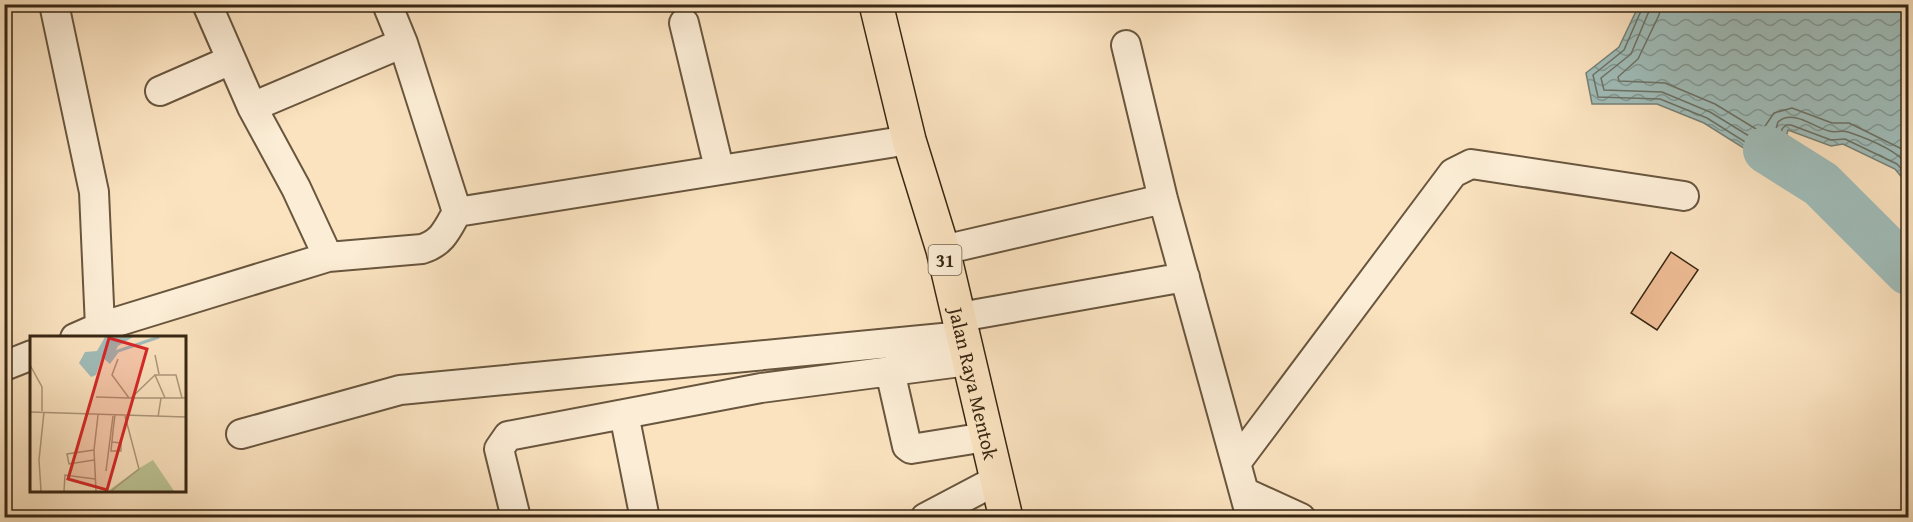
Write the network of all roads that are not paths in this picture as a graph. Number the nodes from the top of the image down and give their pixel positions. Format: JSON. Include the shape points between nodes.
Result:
{"nodes":[{"id":1,"x":54,"y":4,"type":"edge"},
{"id":2,"x":207,"y":4,"type":"edge"},
{"id":3,"x":387,"y":4,"type":"edge"},
{"id":4,"x":876,"y":4,"type":"edge"},
{"id":5,"x":684,"y":23,"type":"dead end"},
{"id":6,"x":403,"y":43,"type":"junction"},
{"id":7,"x":1126,"y":45,"type":"dead end"},
{"id":8,"x":231,"y":60,"type":"junction"},
{"id":9,"x":160,"y":91,"type":"dead end"},
{"id":10,"x":252,"y":107,"type":"junction"},
{"id":11,"x":909,"y":140,"type":"junction"},
{"id":12,"x":719,"y":168,"type":"junction"},
{"id":13,"x":1684,"y":196,"type":"dead end"},
{"id":14,"x":1163,"y":199,"type":"junction"},
{"id":15,"x":456,"y":212,"type":"junction"},
{"id":16,"x":943,"y":250,"type":"junction"},
{"id":17,"x":328,"y":257,"type":"junction"},
{"id":18,"x":1185,"y":277,"type":"junction"},
{"id":19,"x":87,"y":332,"type":"edge"},
{"id":20,"x":964,"y":338,"type":"junction"},
{"id":21,"x":30,"y":356,"type":"edge"},
{"id":22,"x":4,"y":366,"type":"edge"},
{"id":23,"x":890,"y":371,"type":"junction"},
{"id":24,"x":624,"y":414,"type":"junction"},
{"id":25,"x":241,"y":434,"type":"dead end"},
{"id":26,"x":986,"y":437,"type":"junction"},
{"id":27,"x":1236,"y":463,"type":"junction"},
{"id":28,"x":997,"y":480,"type":"junction"},
{"id":29,"x":1248,"y":505,"type":"edge"},
{"id":30,"x":516,"y":518,"type":"edge"},
{"id":31,"x":643,"y":518,"type":"edge"},
{"id":32,"x":926,"y":518,"type":"edge"},
{"id":33,"x":1006,"y":518,"type":"edge"},
{"id":34,"x":1301,"y":518,"type":"edge"}],
"edges":[{"from":1,"to":19,"type":"street","via":[[94,192]]},
{"from":2,"to":8,"type":"street"},
{"from":3,"to":6,"type":"street"},
{"from":4,"to":11,"type":"highway","name":"Jalan Raya Mentok","number":"31"},
{"from":5,"to":12,"type":"street"},
{"from":6,"to":10,"type":"street"},
{"from":6,"to":15,"type":"street"},
{"from":7,"to":14,"type":"street"},
{"from":8,"to":9,"type":"street"},
{"from":8,"to":10,"type":"street"},
{"from":10,"to":17,"type":"street"},
{"from":11,"to":12,"type":"street"},
{"from":11,"to":16,"type":"highway","name":"Jalan Raya Mentok","number":"31"},
{"from":12,"to":15,"type":"street"},
{"from":13,"to":27,"type":"street","via":[[1471,164],[1462,167],[1445,182]]},
{"from":14,"to":16,"type":"street"},
{"from":14,"to":18,"type":"street"},
{"from":15,"to":17,"type":"street","via":[[434,245]]},
{"from":16,"to":20,"type":"highway","name":"Jalan Raya Mentok","number":"31"},
{"from":17,"to":19,"type":"street"},
{"from":18,"to":20,"type":"street"},
{"from":18,"to":27,"type":"street"},
{"from":20,"to":23,"type":"street"},
{"from":20,"to":25,"type":"street","via":[[400,390]]},
{"from":20,"to":26,"type":"highway","name":"Jalan Raya Mentok","number":"31"},
{"from":21,"to":22,"type":"street"},
{"from":23,"to":24,"type":"street","via":[[761,388]]},
{"from":23,"to":26,"type":"street","via":[[907,446],[911,449]]},
{"from":24,"to":30,"type":"street","via":[[508,436],[500,449]]},
{"from":24,"to":31,"type":"street"},
{"from":26,"to":28,"type":"highway","name":"Jalan Raya Mentok","number":"31"},
{"from":27,"to":29,"type":"street"},
{"from":28,"to":32,"type":"street"},
{"from":28,"to":33,"type":"highway","name":"Jalan Raya Mentok","number":"31"},
{"from":29,"to":34,"type":"street"}]}
